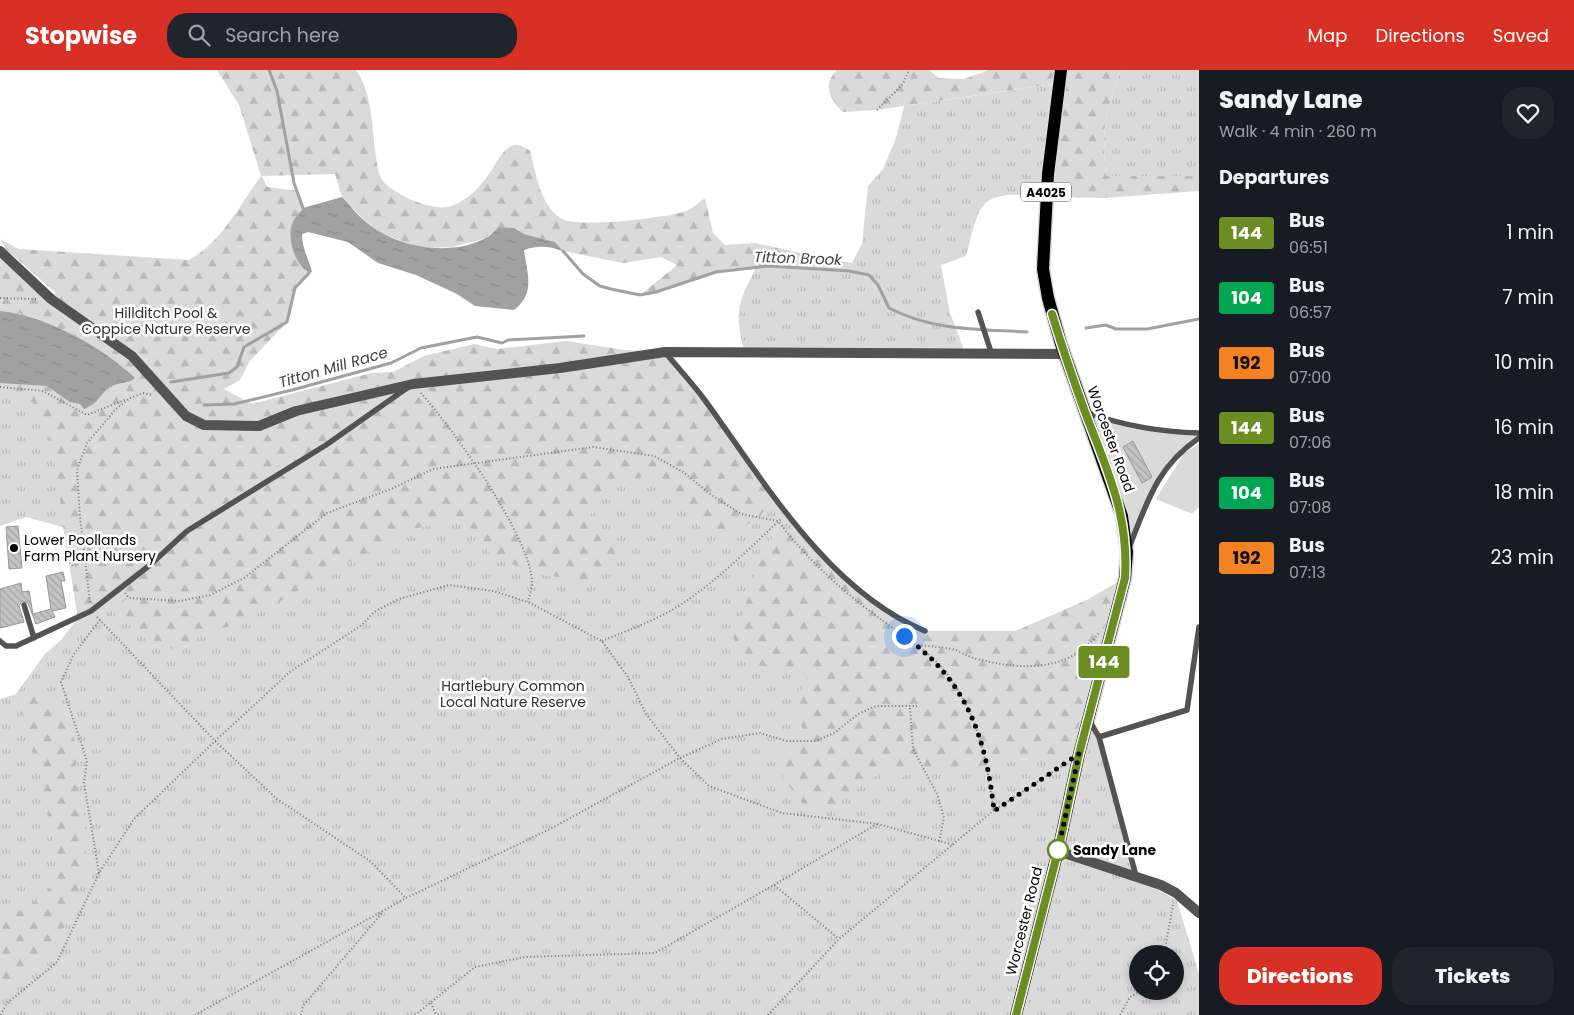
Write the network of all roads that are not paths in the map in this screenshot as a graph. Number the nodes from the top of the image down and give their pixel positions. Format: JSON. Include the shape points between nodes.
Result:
{"nodes":[{"id":1,"x":1061,"y":70,"type":"edge"},
{"id":2,"x":0,"y":251,"type":"edge"},
{"id":3,"x":978,"y":312,"type":"dead end"},
{"id":4,"x":1063,"y":349,"type":"junction"},
{"id":5,"x":665,"y":352,"type":"junction"},
{"id":6,"x":992,"y":355,"type":"junction"},
{"id":7,"x":413,"y":384,"type":"junction"},
{"id":8,"x":1086,"y":413,"type":"junction"},
{"id":9,"x":1199,"y":433,"type":"edge"},
{"id":10,"x":1199,"y":438,"type":"edge"},
{"id":11,"x":1127,"y":552,"type":"junction"},
{"id":12,"x":24,"y":606,"type":"dead end"},
{"id":13,"x":1199,"y":627,"type":"edge"},
{"id":14,"x":924,"y":631,"type":"dead end"},
{"id":15,"x":34,"y":638,"type":"junction"},
{"id":16,"x":0,"y":641,"type":"edge"},
{"id":17,"x":1089,"y":720,"type":"junction"},
{"id":18,"x":1099,"y":737,"type":"junction"},
{"id":19,"x":1058,"y":851,"type":"junction"},
{"id":20,"x":1136,"y":876,"type":"junction"},
{"id":21,"x":1199,"y":913,"type":"edge"},
{"id":22,"x":1016,"y":1015,"type":"edge"}],
"edges":[{"from":1,"to":4,"type":"main road","name":"Worcester Road","number":"A4025","via":[[1042,249],[1046,287]]},
{"from":2,"to":7,"type":"street","via":[[51,299],[132,356],[186,416],[204,425],[258,426],[296,411]]},
{"from":3,"to":6,"type":"lane"},
{"from":4,"to":6,"type":"street"},
{"from":4,"to":8,"type":"main road","name":"Worcester Road","number":"A4025"},
{"from":5,"to":6,"type":"street"},
{"from":5,"to":7,"type":"street","via":[[560,368]]},
{"from":5,"to":14,"type":"lane","via":[[703,397],[786,514],[823,556],[894,615]]},
{"from":7,"to":15,"type":"lane","via":[[326,445],[187,531],[91,611]]},
{"from":8,"to":9,"type":"lane","via":[[1136,427]]},
{"from":8,"to":11,"type":"main road","name":"Worcester Road","number":"A4025","via":[[1122,516]]},
{"from":10,"to":11,"type":"lane","via":[[1166,467]]},
{"from":11,"to":17,"type":"main road","name":"Worcester Road","number":"A4025","via":[[1125,578]]},
{"from":12,"to":15,"type":"lane"},
{"from":13,"to":18,"type":"lane","via":[[1187,710]]},
{"from":15,"to":16,"type":"lane","via":[[16,646],[6,646]]},
{"from":17,"to":18,"type":"lane"},
{"from":17,"to":19,"type":"main road","name":"Worcester Road","number":"A4025"},
{"from":18,"to":20,"type":"lane"},
{"from":19,"to":20,"type":"street"},
{"from":19,"to":22,"type":"main road","name":"Worcester Road","number":"A4025"},
{"from":20,"to":21,"type":"street","via":[[1161,884]]}]}
